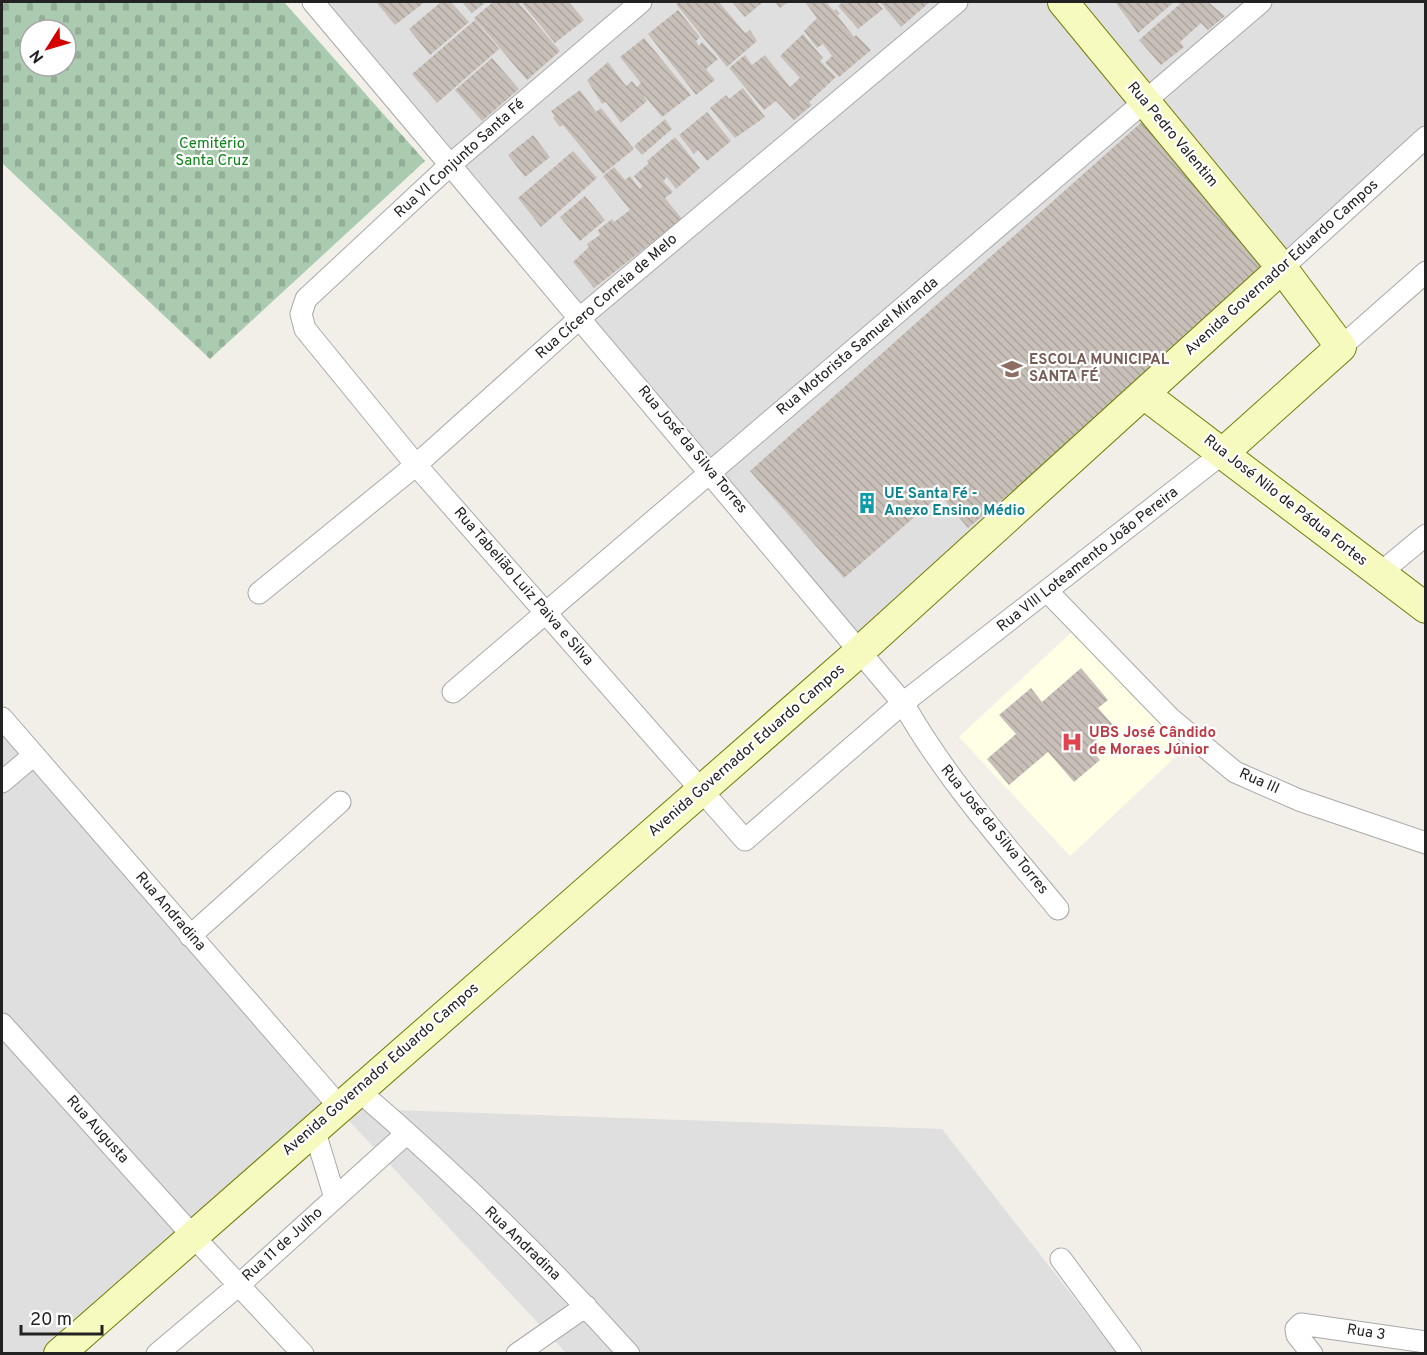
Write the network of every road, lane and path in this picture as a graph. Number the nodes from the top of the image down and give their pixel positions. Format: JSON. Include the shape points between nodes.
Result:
{"nodes":[{"id":1,"x":641,"y":2,"type":"edge"},
{"id":2,"x":957,"y":2,"type":"edge"},
{"id":3,"x":1063,"y":2,"type":"edge"},
{"id":4,"x":1261,"y":2,"type":"edge"},
{"id":5,"x":322,"y":4,"type":"edge"},
{"id":6,"x":1145,"y":103,"type":"junction"},
{"id":7,"x":1425,"y":137,"type":"edge"},
{"id":8,"x":450,"y":165,"type":"junction"},
{"id":9,"x":1282,"y":268,"type":"junction"},
{"id":10,"x":1425,"y":272,"type":"edge"},
{"id":11,"x":580,"y":318,"type":"junction"},
{"id":12,"x":305,"y":329,"type":"joint"},
{"id":13,"x":1341,"y":347,"type":"junction"},
{"id":14,"x":1144,"y":394,"type":"junction"},
{"id":15,"x":1223,"y":453,"type":"junction"},
{"id":16,"x":416,"y":465,"type":"junction"},
{"id":17,"x":711,"y":472,"type":"junction"},
{"id":18,"x":1425,"y":535,"type":"edge"},
{"id":19,"x":1379,"y":574,"type":"junction"},
{"id":20,"x":1048,"y":592,"type":"junction"},
{"id":21,"x":259,"y":593,"type":"dead end"},
{"id":22,"x":1425,"y":608,"type":"edge"},
{"id":23,"x":546,"y":613,"type":"junction"},
{"id":24,"x":859,"y":652,"type":"junction"},
{"id":25,"x":453,"y":692,"type":"dead end"},
{"id":26,"x":903,"y":703,"type":"junction"},
{"id":27,"x":2,"y":718,"type":"edge"},
{"id":28,"x":34,"y":755,"type":"junction"},
{"id":29,"x":2,"y":782,"type":"edge"},
{"id":30,"x":701,"y":793,"type":"junction"},
{"id":31,"x":340,"y":802,"type":"dead end"},
{"id":32,"x":744,"y":840,"type":"joint"},
{"id":33,"x":1425,"y":843,"type":"edge"},
{"id":34,"x":1058,"y":909,"type":"dead end"},
{"id":35,"x":190,"y":936,"type":"junction"},
{"id":36,"x":2,"y":1024,"type":"edge"},
{"id":37,"x":349,"y":1098,"type":"junction"},
{"id":38,"x":314,"y":1129,"type":"junction"},
{"id":39,"x":407,"y":1133,"type":"junction"},
{"id":40,"x":335,"y":1198,"type":"junction"},
{"id":41,"x":193,"y":1236,"type":"junction"},
{"id":42,"x":1060,"y":1259,"type":"dead end"},
{"id":43,"x":240,"y":1284,"type":"junction"},
{"id":44,"x":586,"y":1306,"type":"junction"},
{"id":45,"x":1425,"y":1342,"type":"edge"},
{"id":46,"x":59,"y":1353,"type":"edge"},
{"id":47,"x":157,"y":1353,"type":"edge"},
{"id":48,"x":303,"y":1353,"type":"edge"},
{"id":49,"x":517,"y":1353,"type":"edge"},
{"id":50,"x":629,"y":1353,"type":"edge"},
{"id":51,"x":1131,"y":1353,"type":"edge"},
{"id":52,"x":1312,"y":1353,"type":"edge"}],
"edges":[{"from":1,"to":8,"type":"street","name":"Rua VI Conjunto Santa Fé"},
{"from":2,"to":11,"type":"street","name":"Rua Cícero Correia de Melo"},
{"from":3,"to":6,"type":"street","name":"Rua Pedro Valentim"},
{"from":4,"to":6,"type":"street","name":"Rua Motorista Samuel Miranda"},
{"from":5,"to":8,"type":"street","name":"Rua José da Silva Torres"},
{"from":6,"to":9,"type":"street","name":"Rua Pedro Valentim"},
{"from":6,"to":17,"type":"street","name":"Rua Motorista Samuel Miranda"},
{"from":7,"to":9,"type":"street","name":"Avenida Governador Eduardo Campos"},
{"from":8,"to":11,"type":"street","name":"Rua José da Silva Torres"},
{"from":8,"to":12,"type":"street","name":"Rua VI Conjunto Santa Fé","via":[[306,298],[301,314]]},
{"from":9,"to":13,"type":"street","name":"Rua Pedro Valentim"},
{"from":9,"to":14,"type":"street","name":"Avenida Governador Eduardo Campos"},
{"from":10,"to":13,"type":"street","name":"Rua VIII Loteamento João Pereira"},
{"from":11,"to":16,"type":"street","name":"Rua Cícero Correia de Melo"},
{"from":11,"to":17,"type":"street","name":"Rua José da Silva Torres"},
{"from":12,"to":16,"type":"street","name":"Rua Tabelião Luiz Paiva e Silva"},
{"from":13,"to":15,"type":"street","name":"Rua VIII Loteamento João Pereira"},
{"from":14,"to":15,"type":"street","name":"Rua José Nilo de Pádua Fortes"},
{"from":14,"to":24,"type":"street","name":"Avenida Governador Eduardo Campos"},
{"from":15,"to":19,"type":"street","name":"Rua José Nilo de Pádua Fortes"},
{"from":15,"to":20,"type":"street","name":"Rua VIII Loteamento João Pereira"},
{"from":16,"to":21,"type":"street","name":"Rua Cícero Correia de Melo"},
{"from":16,"to":23,"type":"street","name":"Rua Tabelião Luiz Paiva e Silva"},
{"from":17,"to":23,"type":"street","name":"Rua Motorista Samuel Miranda"},
{"from":17,"to":24,"type":"street","name":"Rua José da Silva Torres"},
{"from":18,"to":19,"type":"street"},
{"from":19,"to":22,"type":"street","name":"Rua José Nilo de Pádua Fortes"},
{"from":20,"to":26,"type":"street","name":"Rua VIII Loteamento João Pereira"},
{"from":20,"to":33,"type":"street","name":"Rua III","via":[[1170,718],[1235,772],[1299,800]]},
{"from":23,"to":25,"type":"street","name":"Rua Motorista Samuel Miranda"},
{"from":23,"to":30,"type":"street","name":"Rua Tabelião Luiz Paiva e Silva"},
{"from":24,"to":26,"type":"street","name":"Rua José da Silva Torres"},
{"from":24,"to":30,"type":"street","name":"Avenida Governador Eduardo Campos"},
{"from":26,"to":32,"type":"street","name":"Rua VIII Loteamento João Pereira"},
{"from":26,"to":34,"type":"street","name":"Rua José da Silva Torres","via":[[927,746],[958,788]]},
{"from":27,"to":28,"type":"street","name":"Rua Andradina"},
{"from":28,"to":29,"type":"street"},
{"from":28,"to":35,"type":"street","name":"Rua Andradina"},
{"from":30,"to":32,"type":"street","name":"Rua Tabelião Luiz Paiva e Silva"},
{"from":30,"to":37,"type":"street","name":"Avenida Governador Eduardo Campos"},
{"from":31,"to":35,"type":"street"},
{"from":35,"to":37,"type":"street","name":"Rua Andradina"},
{"from":36,"to":41,"type":"street","name":"Rua Augusta"},
{"from":37,"to":38,"type":"street","name":"Avenida Governador Eduardo Campos"},
{"from":37,"to":39,"type":"street","name":"Rua Andradina"},
{"from":38,"to":40,"type":"street"},
{"from":38,"to":41,"type":"street","name":"Avenida Governador Eduardo Campos"},
{"from":39,"to":40,"type":"street","name":"Rua 11 de Julho"},
{"from":39,"to":44,"type":"street","name":"Rua Andradina"},
{"from":40,"to":43,"type":"street","name":"Rua 11 de Julho"},
{"from":41,"to":43,"type":"street"},
{"from":41,"to":46,"type":"street","name":"Avenida Governador Eduardo Campos"},
{"from":42,"to":51,"type":"street"},
{"from":43,"to":47,"type":"street","name":"Rua 11 de Julho"},
{"from":43,"to":48,"type":"street"},
{"from":44,"to":49,"type":"street"},
{"from":44,"to":50,"type":"street","name":"Rua Andradina"},
{"from":45,"to":52,"type":"street","name":"Rua 3","via":[[1298,1326],[1296,1332]]}]}
